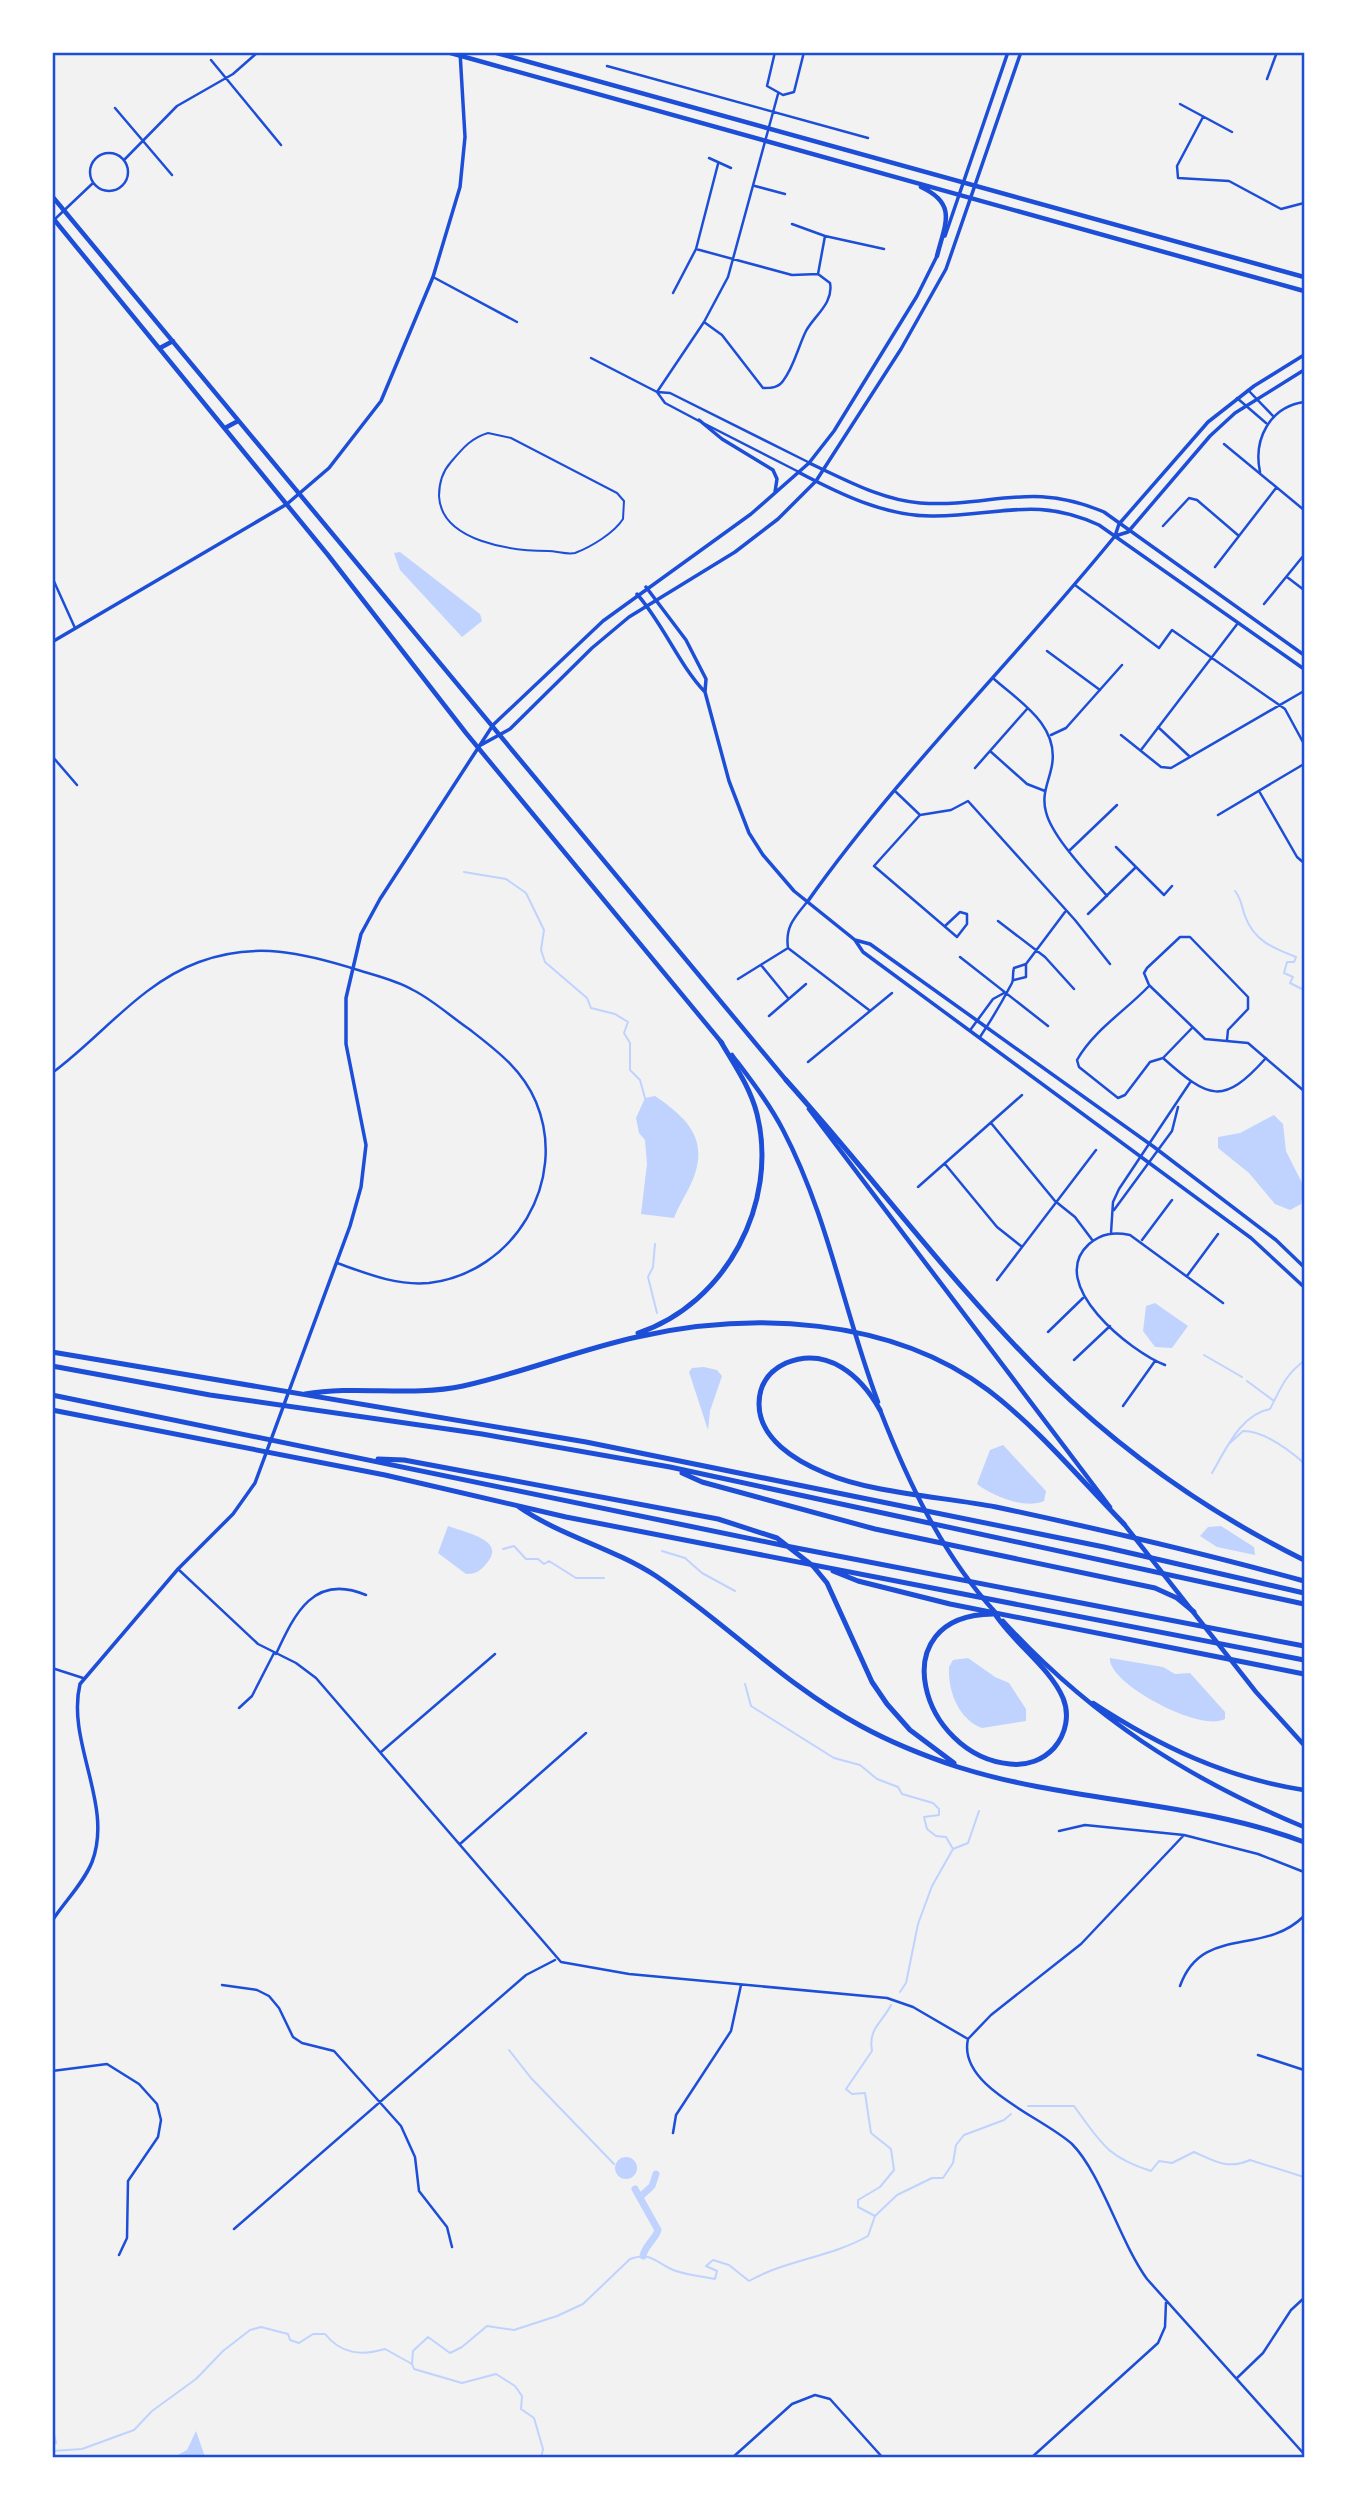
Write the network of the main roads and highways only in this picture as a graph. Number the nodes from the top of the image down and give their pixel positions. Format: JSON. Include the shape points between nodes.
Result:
{"nodes":[{"id":1,"x":447,"y":52,"type":"edge"},
{"id":2,"x":493,"y":52,"type":"edge"},
{"id":3,"x":1008,"y":52,"type":"edge"},
{"id":4,"x":1021,"y":52,"type":"edge"},
{"id":5,"x":462,"y":54,"type":"edge"},
{"id":6,"x":900,"y":179,"type":"junction"},
{"id":7,"x":964,"y":183,"type":"junction"},
{"id":8,"x":975,"y":186,"type":"junction"},
{"id":9,"x":959,"y":195,"type":"junction"},
{"id":10,"x":52,"y":196,"type":"edge"},
{"id":11,"x":971,"y":198,"type":"junction"},
{"id":12,"x":53,"y":219,"type":"edge"},
{"id":13,"x":937,"y":256,"type":"junction"},
{"id":14,"x":1304,"y":277,"type":"edge"},
{"id":15,"x":1304,"y":291,"type":"edge"},
{"id":16,"x":173,"y":341,"type":"junction"},
{"id":17,"x":159,"y":348,"type":"junction"},
{"id":18,"x":1304,"y":355,"type":"edge"},
{"id":19,"x":1304,"y":370,"type":"edge"},
{"id":20,"x":238,"y":421,"type":"junction"},
{"id":21,"x":699,"y":421,"type":"road end"},
{"id":22,"x":225,"y":428,"type":"junction"},
{"id":23,"x":809,"y":463,"type":"junction"},
{"id":24,"x":824,"y":470,"type":"junction"},
{"id":25,"x":800,"y":472,"type":"junction"},
{"id":26,"x":816,"y":481,"type":"junction"},
{"id":27,"x":301,"y":494,"type":"junction"},
{"id":28,"x":774,"y":495,"type":"junction"},
{"id":29,"x":287,"y":504,"type":"junction"},
{"id":30,"x":1119,"y":524,"type":"junction"},
{"id":31,"x":1128,"y":532,"type":"junction"},
{"id":32,"x":1115,"y":536,"type":"junction"},
{"id":33,"x":646,"y":587,"type":"junction"},
{"id":34,"x":637,"y":594,"type":"junction"},
{"id":35,"x":656,"y":599,"type":"junction"},
{"id":36,"x":647,"y":605,"type":"junction"},
{"id":37,"x":52,"y":642,"type":"edge"},
{"id":38,"x":1304,"y":654,"type":"edge"},
{"id":39,"x":1304,"y":669,"type":"edge"},
{"id":40,"x":705,"y":692,"type":"junction"},
{"id":41,"x":493,"y":725,"type":"junction"},
{"id":42,"x":502,"y":736,"type":"junction"},
{"id":43,"x":477,"y":747,"type":"junction"},
{"id":44,"x":807,"y":901,"type":"junction"},
{"id":45,"x":856,"y":940,"type":"junction"},
{"id":46,"x":721,"y":1042,"type":"junction"},
{"id":47,"x":786,"y":1080,"type":"junction"},
{"id":48,"x":1304,"y":1267,"type":"edge"},
{"id":49,"x":1304,"y":1287,"type":"edge"},
{"id":50,"x":592,"y":1347,"type":"junction"},
{"id":51,"x":52,"y":1352,"type":"edge"},
{"id":52,"x":52,"y":1366,"type":"edge"},
{"id":53,"x":52,"y":1395,"type":"edge"},
{"id":54,"x":299,"y":1395,"type":"junction"},
{"id":55,"x":52,"y":1410,"type":"edge"},
{"id":56,"x":880,"y":1410,"type":"junction"},
{"id":57,"x":360,"y":1458,"type":"junction"},
{"id":58,"x":670,"y":1468,"type":"junction"},
{"id":59,"x":517,"y":1505,"type":"junction"},
{"id":60,"x":1124,"y":1524,"type":"junction"},
{"id":61,"x":1304,"y":1560,"type":"edge"},
{"id":62,"x":817,"y":1565,"type":"junction"},
{"id":63,"x":1304,"y":1581,"type":"edge"},
{"id":64,"x":1304,"y":1593,"type":"edge"},
{"id":65,"x":1304,"y":1604,"type":"edge"},
{"id":66,"x":992,"y":1609,"type":"joint"},
{"id":67,"x":1194,"y":1612,"type":"junction"},
{"id":68,"x":1007,"y":1614,"type":"junction"},
{"id":69,"x":1006,"y":1628,"type":"junction"},
{"id":70,"x":1304,"y":1646,"type":"edge"},
{"id":71,"x":1304,"y":1660,"type":"edge"},
{"id":72,"x":1304,"y":1674,"type":"edge"},
{"id":73,"x":1068,"y":1687,"type":"junction"},
{"id":74,"x":1304,"y":1745,"type":"edge"},
{"id":75,"x":960,"y":1767,"type":"junction"},
{"id":76,"x":1304,"y":1790,"type":"edge"},
{"id":77,"x":1304,"y":1827,"type":"edge"},
{"id":78,"x":1304,"y":1842,"type":"edge"},
{"id":79,"x":52,"y":1921,"type":"edge"}],
"edges":[{"from":1,"to":5,"type":"main road"},
{"from":2,"to":7,"type":"main road"},
{"from":3,"to":7,"type":"main road"},
{"from":4,"to":8,"type":"main road"},
{"from":5,"to":6,"type":"main road"},
{"from":5,"to":27,"type":"main road","via":[[462,176],[433,277],[381,401],[330,467]]},
{"from":6,"to":9,"type":"main road"},
{"from":6,"to":13,"type":"main road","via":[[931,191],[945,204]]},
{"from":7,"to":8,"type":"main road"},
{"from":7,"to":9,"type":"main road"},
{"from":8,"to":11,"type":"main road"},
{"from":8,"to":14,"type":"main road"},
{"from":9,"to":11,"type":"main road"},
{"from":9,"to":13,"type":"main road"},
{"from":10,"to":16,"type":"main road"},
{"from":11,"to":15,"type":"main road"},
{"from":11,"to":24,"type":"main road","via":[[936,291]]},
{"from":12,"to":17,"type":"main road"},
{"from":13,"to":23,"type":"main road","via":[[834,431]]},
{"from":16,"to":17,"type":"main road"},
{"from":16,"to":20,"type":"main road"},
{"from":17,"to":22,"type":"main road"},
{"from":18,"to":30,"type":"main road","via":[[1248,390],[1195,434]]},
{"from":19,"to":31,"type":"main road","via":[[1258,398],[1210,436]]},
{"from":20,"to":22,"type":"main road"},
{"from":20,"to":27,"type":"main road"},
{"from":21,"to":28,"type":"main road","via":[[773,470],[778,482]]},
{"from":22,"to":29,"type":"main road"},
{"from":23,"to":24,"type":"main road"},
{"from":23,"to":25,"type":"main road"},
{"from":24,"to":26,"type":"main road"},
{"from":24,"to":30,"type":"main road","via":[[916,503],[1032,494],[1063,498],[1104,512]]},
{"from":25,"to":26,"type":"main road"},
{"from":25,"to":28,"type":"main road"},
{"from":26,"to":32,"type":"main road","via":[[870,506],[900,513],[948,516],[1034,507],[1080,516]]},
{"from":26,"to":35,"type":"main road","via":[[744,545]]},
{"from":27,"to":29,"type":"main road"},
{"from":27,"to":41,"type":"main road"},
{"from":28,"to":33,"type":"main road"},
{"from":29,"to":37,"type":"main road"},
{"from":29,"to":43,"type":"main road"},
{"from":30,"to":31,"type":"main road"},
{"from":30,"to":32,"type":"main road"},
{"from":31,"to":32,"type":"main road"},
{"from":31,"to":38,"type":"main road"},
{"from":32,"to":39,"type":"main road"},
{"from":32,"to":44,"type":"main road"},
{"from":33,"to":34,"type":"main road"},
{"from":33,"to":35,"type":"main road"},
{"from":34,"to":36,"type":"main road"},
{"from":34,"to":41,"type":"main road","via":[[568,651]]},
{"from":35,"to":36,"type":"main road"},
{"from":35,"to":40,"type":"main road","via":[[696,658],[706,679]]},
{"from":36,"to":40,"type":"main road"},
{"from":36,"to":42,"type":"main road","via":[[592,648]]},
{"from":40,"to":44,"type":"main road","via":[[734,798],[749,833],[779,876]]},
{"from":41,"to":42,"type":"main road"},
{"from":41,"to":43,"type":"main road"},
{"from":42,"to":43,"type":"main road"},
{"from":42,"to":47,"type":"main road"},
{"from":43,"to":46,"type":"main road"},
{"from":43,"to":79,"type":"main road","via":[[366,923],[351,968],[346,1044],[366,1152],[357,1202],[259,1474],[233,1514],[83,1678],[78,1707],[96,1845],[83,1878]]},
{"from":44,"to":45,"type":"main road"},
{"from":45,"to":48,"type":"main road","via":[[870,944],[1150,1144]]},
{"from":45,"to":49,"type":"main road","via":[[863,952],[1267,1251]]},
{"from":46,"to":50,"type":"highway","via":[[748,1088],[761,1138],[758,1195],[745,1235],[725,1268],[684,1310],[642,1332]]},
{"from":46,"to":56,"type":"main road","via":[[763,1097],[788,1141],[822,1223]]},
{"from":47,"to":60,"type":"main road"},
{"from":47,"to":61,"type":"highway","via":[[983,1311],[1070,1400],[1197,1499]]},
{"from":50,"to":54,"type":"highway","via":[[530,1370],[460,1386]]},
{"from":50,"to":60,"type":"highway","via":[[673,1330],[768,1323],[812,1325],[889,1341],[940,1362],[989,1391]]},
{"from":51,"to":54,"type":"highway"},
{"from":52,"to":58,"type":"highway"},
{"from":53,"to":57,"type":"highway"},
{"from":54,"to":64,"type":"highway","via":[[638,1452],[1104,1547]]},
{"from":55,"to":59,"type":"highway"},
{"from":56,"to":63,"type":"highway","via":[[857,1377],[818,1359],[797,1360],[776,1369],[761,1387],[759,1398],[762,1422],[774,1440],[813,1468],[842,1480],[994,1507]]},
{"from":56,"to":66,"type":"main road","via":[[912,1483],[955,1562]]},
{"from":57,"to":70,"type":"highway","via":[[772,1544]]},
{"from":57,"to":75,"type":"highway","via":[[404,1460],[718,1519],[777,1538],[827,1583],[872,1682],[887,1704],[910,1730]]},
{"from":58,"to":65,"type":"highway"},
{"from":58,"to":67,"type":"highway","via":[[702,1482],[875,1529],[1155,1588]]},
{"from":59,"to":62,"type":"highway"},
{"from":59,"to":75,"type":"highway","via":[[656,1576],[859,1726]]},
{"from":60,"to":67,"type":"main road"},
{"from":62,"to":68,"type":"highway","via":[[904,1593]]},
{"from":62,"to":71,"type":"highway"},
{"from":66,"to":69,"type":"highway"},
{"from":67,"to":74,"type":"main road"},
{"from":68,"to":69,"type":"highway","via":[[970,1615],[943,1626],[929,1647],[925,1684],[941,1723],[966,1748],[997,1762],[1023,1764],[1045,1756],[1057,1744],[1064,1730],[1065,1706],[1057,1688]]},
{"from":68,"to":72,"type":"highway"},
{"from":69,"to":73,"type":"main road"},
{"from":73,"to":76,"type":"main road","via":[[1182,1755],[1242,1777]]},
{"from":73,"to":77,"type":"main road","via":[[1160,1755]]},
{"from":75,"to":78,"type":"highway","via":[[1215,1815]]}]}
